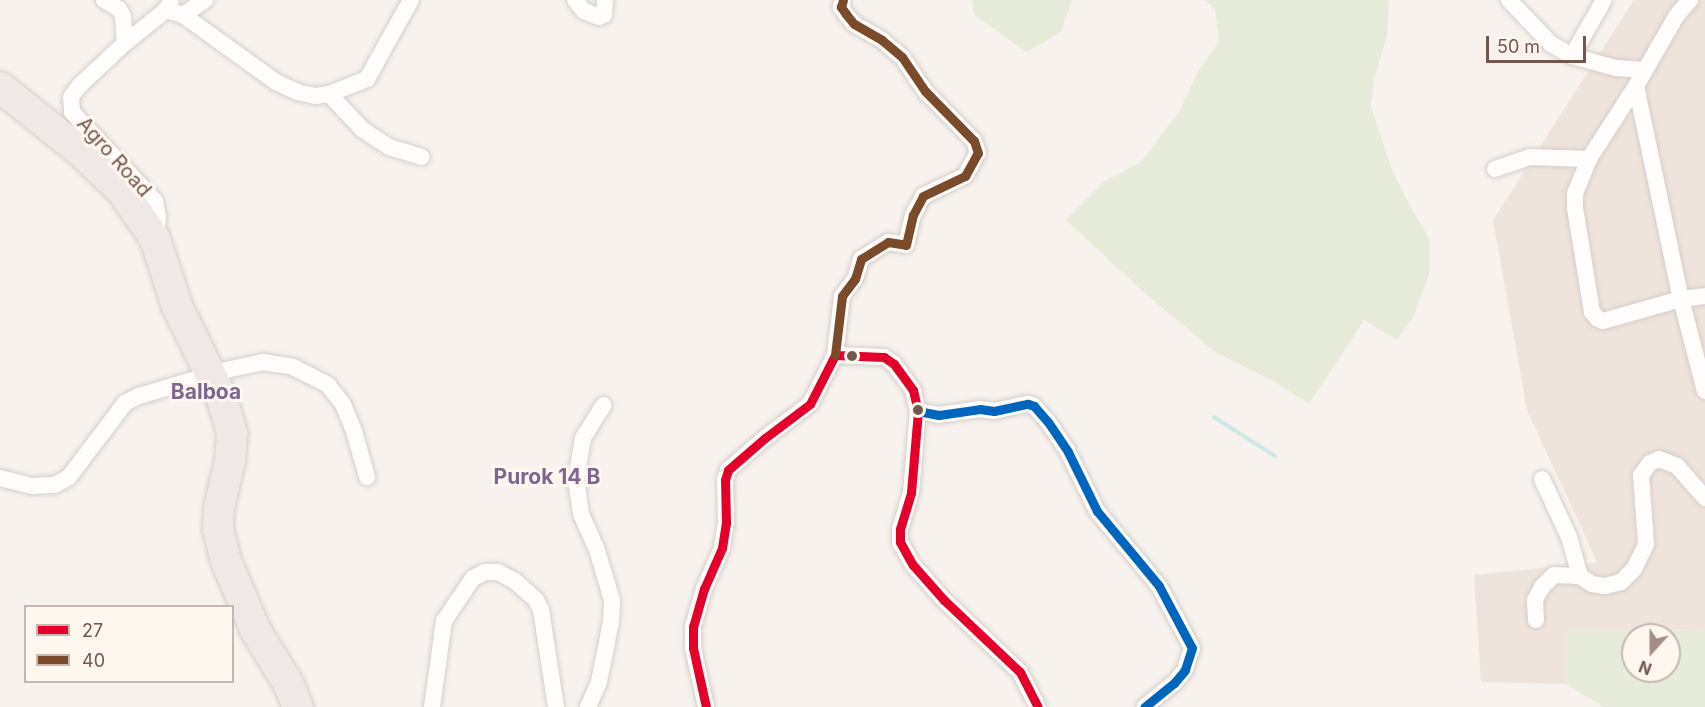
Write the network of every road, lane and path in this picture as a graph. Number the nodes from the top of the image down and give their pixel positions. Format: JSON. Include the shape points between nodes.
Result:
{"nodes":[{"id":1,"x":104,"y":0,"type":"edge"},
{"id":2,"x":205,"y":0,"type":"edge"},
{"id":3,"x":411,"y":0,"type":"edge"},
{"id":4,"x":575,"y":0,"type":"edge"},
{"id":5,"x":605,"y":0,"type":"edge"},
{"id":6,"x":843,"y":0,"type":"edge"},
{"id":7,"x":1509,"y":0,"type":"edge"},
{"id":8,"x":1604,"y":0,"type":"edge"},
{"id":9,"x":1690,"y":0,"type":"edge"},
{"id":10,"x":169,"y":5,"type":"edge"},
{"id":11,"x":183,"y":15,"type":"junction"},
{"id":12,"x":124,"y":43,"type":"junction"},
{"id":13,"x":1572,"y":56,"type":"junction"},
{"id":14,"x":1645,"y":70,"type":"junction"},
{"id":15,"x":1636,"y":86,"type":"junction"},
{"id":16,"x":0,"y":87,"type":"edge"},
{"id":17,"x":329,"y":94,"type":"junction"},
{"id":18,"x":422,"y":157,"type":"dead end"},
{"id":19,"x":1589,"y":159,"type":"junction"},
{"id":20,"x":1495,"y":169,"type":"dead end"},
{"id":21,"x":155,"y":239,"type":"junction"},
{"id":22,"x":1705,"y":296,"type":"edge"},
{"id":23,"x":1681,"y":299,"type":"junction"},
{"id":24,"x":836,"y":354,"type":"junction"},
{"id":25,"x":212,"y":376,"type":"junction"},
{"id":26,"x":1705,"y":391,"type":"edge"},
{"id":27,"x":603,"y":405,"type":"dead end"},
{"id":28,"x":918,"y":411,"type":"junction"},
{"id":29,"x":367,"y":477,"type":"dead end"},
{"id":30,"x":0,"y":478,"type":"edge"},
{"id":31,"x":1542,"y":479,"type":"dead end"},
{"id":32,"x":1705,"y":498,"type":"edge"},
{"id":33,"x":1580,"y":576,"type":"junction"},
{"id":34,"x":1536,"y":620,"type":"dead end"},
{"id":35,"x":298,"y":707,"type":"edge"},
{"id":36,"x":432,"y":707,"type":"edge"},
{"id":37,"x":556,"y":707,"type":"edge"},
{"id":38,"x":588,"y":707,"type":"edge"},
{"id":39,"x":706,"y":707,"type":"edge"},
{"id":40,"x":1038,"y":707,"type":"edge"},
{"id":41,"x":1144,"y":707,"type":"edge"}],
"edges":[{"from":1,"to":12,"type":"street","via":[[123,16]]},
{"from":2,"to":11,"type":"street"},
{"from":3,"to":17,"type":"street","via":[[367,79]]},
{"from":4,"to":5,"type":"street","via":[[584,11],[599,17],[604,15]]},
{"from":6,"to":24,"type":"street","via":[[842,7],[854,24],[902,57],[925,91],[974,141],[978,153],[965,176],[923,196],[913,215],[906,245],[888,242],[861,259],[855,279],[842,296]]},
{"from":7,"to":13,"type":"street","via":[[1551,44]]},
{"from":8,"to":13,"type":"street"},
{"from":9,"to":14,"type":"street"},
{"from":10,"to":11,"type":"street"},
{"from":10,"to":12,"type":"street","name":"Agro Road"},
{"from":11,"to":17,"type":"street","via":[[276,82],[297,92]]},
{"from":12,"to":21,"type":"street","name":"Agro Road","via":[[80,85],[71,97],[72,111],[154,201],[158,217]]},
{"from":13,"to":14,"type":"street","via":[[1616,68]]},
{"from":14,"to":15,"type":"street"},
{"from":15,"to":19,"type":"street"},
{"from":15,"to":23,"type":"street"},
{"from":16,"to":21,"type":"highway","via":[[81,152],[122,191]]},
{"from":17,"to":18,"type":"street","via":[[363,130],[388,147]]},
{"from":19,"to":20,"type":"street","via":[[1530,158]]},
{"from":19,"to":23,"type":"street","via":[[1575,194],[1575,208],[1594,317],[1603,321]]},
{"from":21,"to":25,"type":"highway","via":[[177,306]]},
{"from":22,"to":23,"type":"street"},
{"from":23,"to":26,"type":"street"},
{"from":24,"to":28,"type":"street","via":[[884,357],[894,364],[912,390]]},
{"from":24,"to":39,"type":"street","via":[[810,404],[728,470],[722,548],[693,627],[693,648]]},
{"from":25,"to":29,"type":"street","via":[[245,365],[278,363],[328,385],[347,413]]},
{"from":25,"to":30,"type":"street","via":[[125,403],[69,477],[56,485],[33,486]]},
{"from":25,"to":35,"type":"highway","via":[[232,433],[218,529],[226,561],[256,632],[290,685]]},
{"from":27,"to":38,"type":"street","via":[[584,434],[576,479],[581,514],[612,600],[599,682]]},
{"from":28,"to":40,"type":"street","via":[[911,493],[900,542],[913,565],[944,600],[1020,672]]},
{"from":28,"to":41,"type":"street","via":[[939,415],[1028,404],[1048,422],[1097,510],[1159,586],[1192,648],[1185,670]]},
{"from":31,"to":33,"type":"street","via":[[1569,537]]},
{"from":32,"to":33,"type":"street","via":[[1677,466],[1659,459],[1650,462],[1641,475],[1647,533],[1642,557],[1630,575],[1615,585],[1592,584]]},
{"from":33,"to":34,"type":"street","via":[[1554,575],[1542,587],[1535,600]]},
{"from":36,"to":37,"type":"street","via":[[444,621],[473,578],[485,572],[498,572],[515,580],[542,610]]}]}
